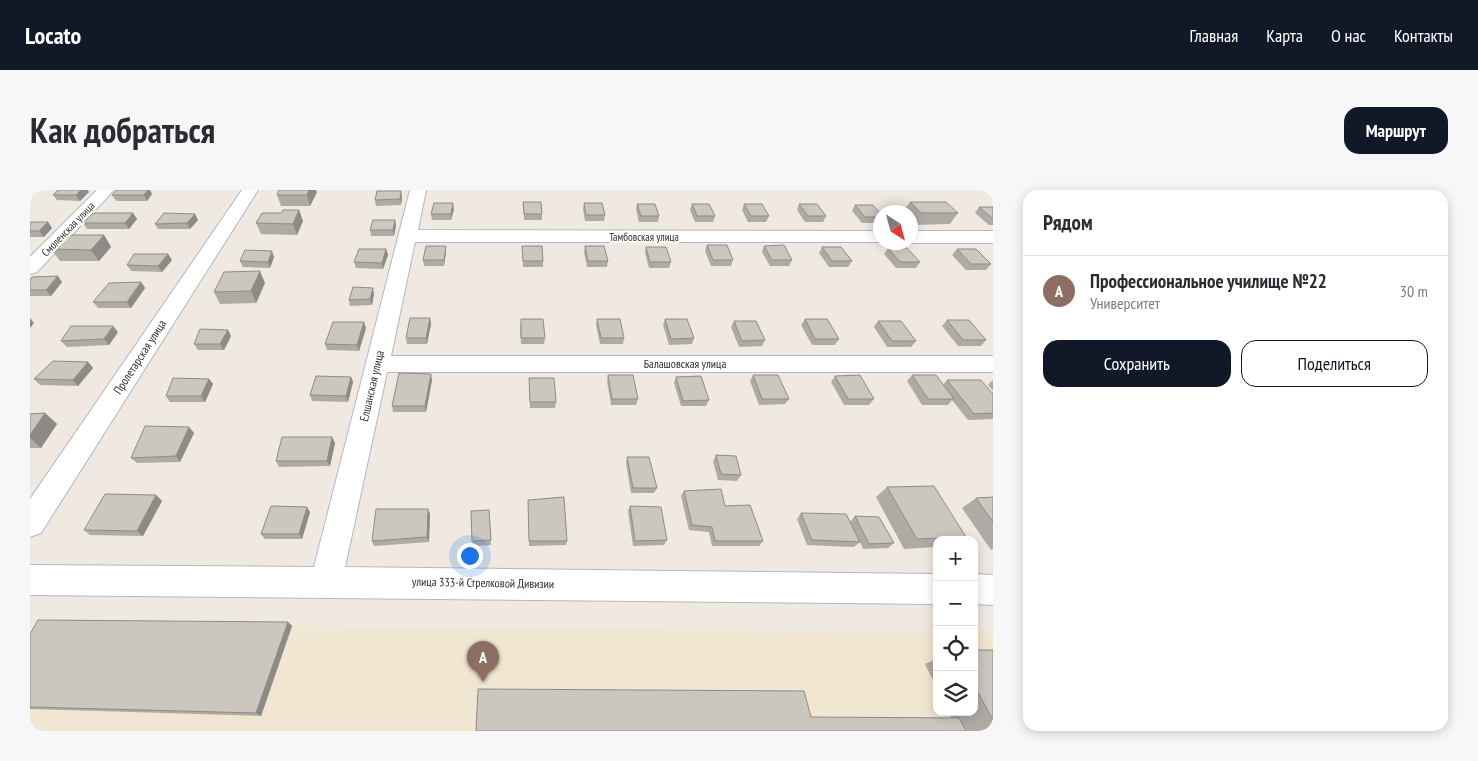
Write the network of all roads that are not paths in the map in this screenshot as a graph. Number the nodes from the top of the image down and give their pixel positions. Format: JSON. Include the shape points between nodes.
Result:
{"nodes":[{"id":1,"x":106,"y":190,"type":"edge"},
{"id":2,"x":250,"y":190,"type":"edge"},
{"id":3,"x":418,"y":190,"type":"edge"},
{"id":4,"x":407,"y":236,"type":"junction"},
{"id":5,"x":873,"y":237,"type":"edge"},
{"id":6,"x":918,"y":237,"type":"edge"},
{"id":7,"x":993,"y":237,"type":"edge"},
{"id":8,"x":30,"y":268,"type":"edge"},
{"id":9,"x":377,"y":364,"type":"junction"},
{"id":10,"x":993,"y":364,"type":"edge"},
{"id":11,"x":30,"y":524,"type":"edge"},
{"id":12,"x":30,"y":580,"type":"edge"},
{"id":13,"x":326,"y":582,"type":"junction"},
{"id":14,"x":933,"y":589,"type":"edge"},
{"id":15,"x":978,"y":589,"type":"edge"},
{"id":16,"x":993,"y":590,"type":"edge"}],
"edges":[{"from":1,"to":8,"type":"street","name":"Смоленская улица"},
{"from":2,"to":11,"type":"street","name":"Пролетарская улица"},
{"from":3,"to":4,"type":"street","name":"Елшанская улица"},
{"from":4,"to":5,"type":"street","name":"Тамбовская улица"},
{"from":4,"to":9,"type":"street","name":"Елшанская улица"},
{"from":6,"to":7,"type":"street"},
{"from":9,"to":10,"type":"street","name":"Балашовская улица"},
{"from":9,"to":13,"type":"street","name":"Елшанская улица"},
{"from":12,"to":13,"type":"street","name":"улица 333-й Стрелковой Дивизии"},
{"from":13,"to":14,"type":"street","name":"улица 333-й Стрелковой Дивизии"},
{"from":15,"to":16,"type":"street"}]}
